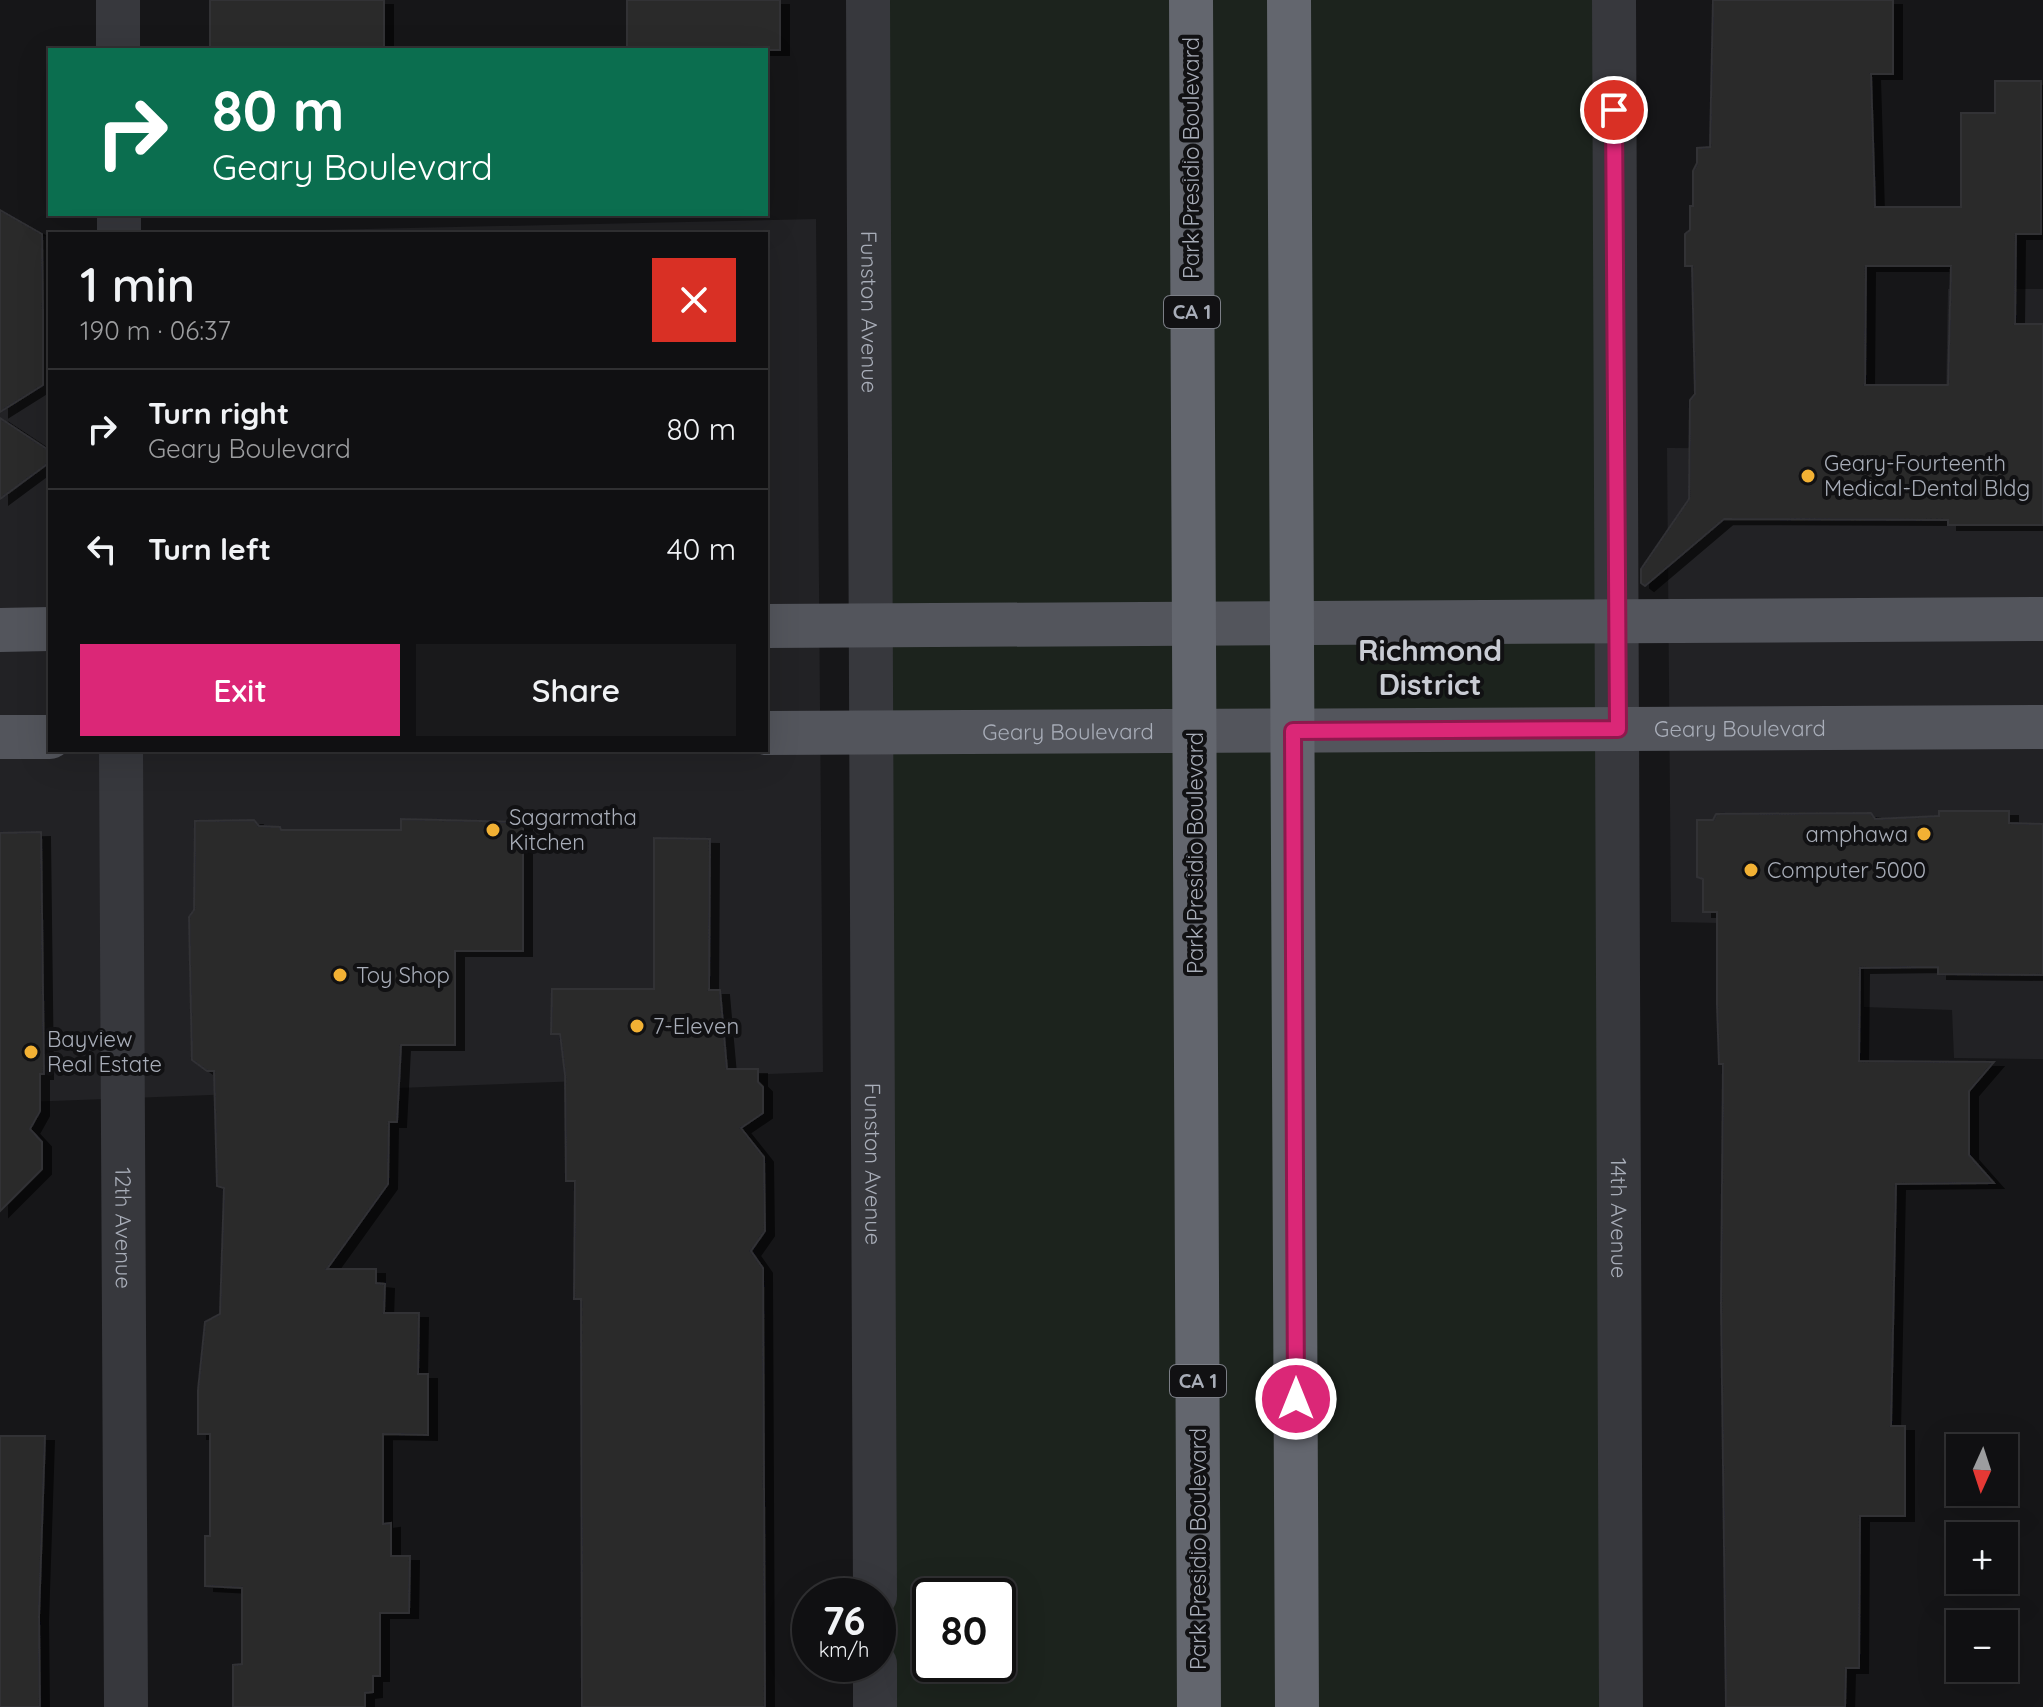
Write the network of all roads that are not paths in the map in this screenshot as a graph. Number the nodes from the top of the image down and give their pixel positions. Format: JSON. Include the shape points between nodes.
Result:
{"nodes":[{"id":1,"x":118,"y":0,"type":"edge"},
{"id":2,"x":868,"y":0,"type":"edge"},
{"id":3,"x":1191,"y":0,"type":"edge"},
{"id":4,"x":1289,"y":0,"type":"edge"},
{"id":5,"x":1614,"y":0,"type":"edge"},
{"id":6,"x":118,"y":48,"type":"edge"},
{"id":7,"x":2043,"y":619,"type":"edge"},
{"id":8,"x":1617,"y":621,"type":"junction"},
{"id":9,"x":1292,"y":623,"type":"junction"},
{"id":10,"x":1194,"y":624,"type":"junction"},
{"id":11,"x":870,"y":625,"type":"junction"},
{"id":12,"x":768,"y":626,"type":"edge"},
{"id":13,"x":48,"y":629,"type":"edge"},
{"id":14,"x":0,"y":630,"type":"edge"},
{"id":15,"x":2043,"y":727,"type":"edge"},
{"id":16,"x":1618,"y":729,"type":"junction"},
{"id":17,"x":1195,"y":731,"type":"junction"},
{"id":18,"x":1293,"y":731,"type":"junction"},
{"id":19,"x":768,"y":733,"type":"edge"},
{"id":20,"x":871,"y":733,"type":"junction"},
{"id":21,"x":0,"y":737,"type":"edge"},
{"id":22,"x":48,"y":737,"type":"edge"},
{"id":23,"x":121,"y":752,"type":"edge"},
{"id":24,"x":875,"y":1578,"type":"edge"},
{"id":25,"x":875,"y":1682,"type":"edge"},
{"id":26,"x":126,"y":1707,"type":"edge"},
{"id":27,"x":875,"y":1707,"type":"edge"},
{"id":28,"x":1199,"y":1707,"type":"edge"},
{"id":29,"x":1297,"y":1707,"type":"edge"},
{"id":30,"x":1621,"y":1707,"type":"edge"}],
"edges":[{"from":1,"to":6,"type":"street"},
{"from":2,"to":11,"type":"street","name":"Funston Avenue"},
{"from":3,"to":10,"type":"highway","name":"Park Presidio Boulevard","number":"CA 1"},
{"from":4,"to":9,"type":"highway"},
{"from":5,"to":8,"type":"street"},
{"from":7,"to":8,"type":"main road"},
{"from":8,"to":9,"type":"main road"},
{"from":8,"to":16,"type":"street","name":"14th Avenue"},
{"from":9,"to":10,"type":"main road"},
{"from":9,"to":18,"type":"highway"},
{"from":10,"to":11,"type":"main road"},
{"from":10,"to":17,"type":"highway","name":"Park Presidio Boulevard","number":"CA 1"},
{"from":11,"to":12,"type":"main road"},
{"from":11,"to":20,"type":"street","name":"Funston Avenue"},
{"from":13,"to":14,"type":"main road"},
{"from":15,"to":16,"type":"main road","name":"Geary Boulevard"},
{"from":16,"to":18,"type":"main road","name":"Geary Boulevard"},
{"from":16,"to":30,"type":"street","name":"14th Avenue"},
{"from":17,"to":18,"type":"main road","name":"Geary Boulevard"},
{"from":17,"to":20,"type":"main road","name":"Geary Boulevard"},
{"from":17,"to":28,"type":"highway","name":"Park Presidio Boulevard","number":"CA 1"},
{"from":18,"to":29,"type":"highway"},
{"from":19,"to":20,"type":"main road","name":"Geary Boulevard"},
{"from":20,"to":24,"type":"street","name":"Funston Avenue"},
{"from":21,"to":22,"type":"main road"},
{"from":23,"to":26,"type":"street","name":"12th Avenue"},
{"from":25,"to":27,"type":"street"}]}
